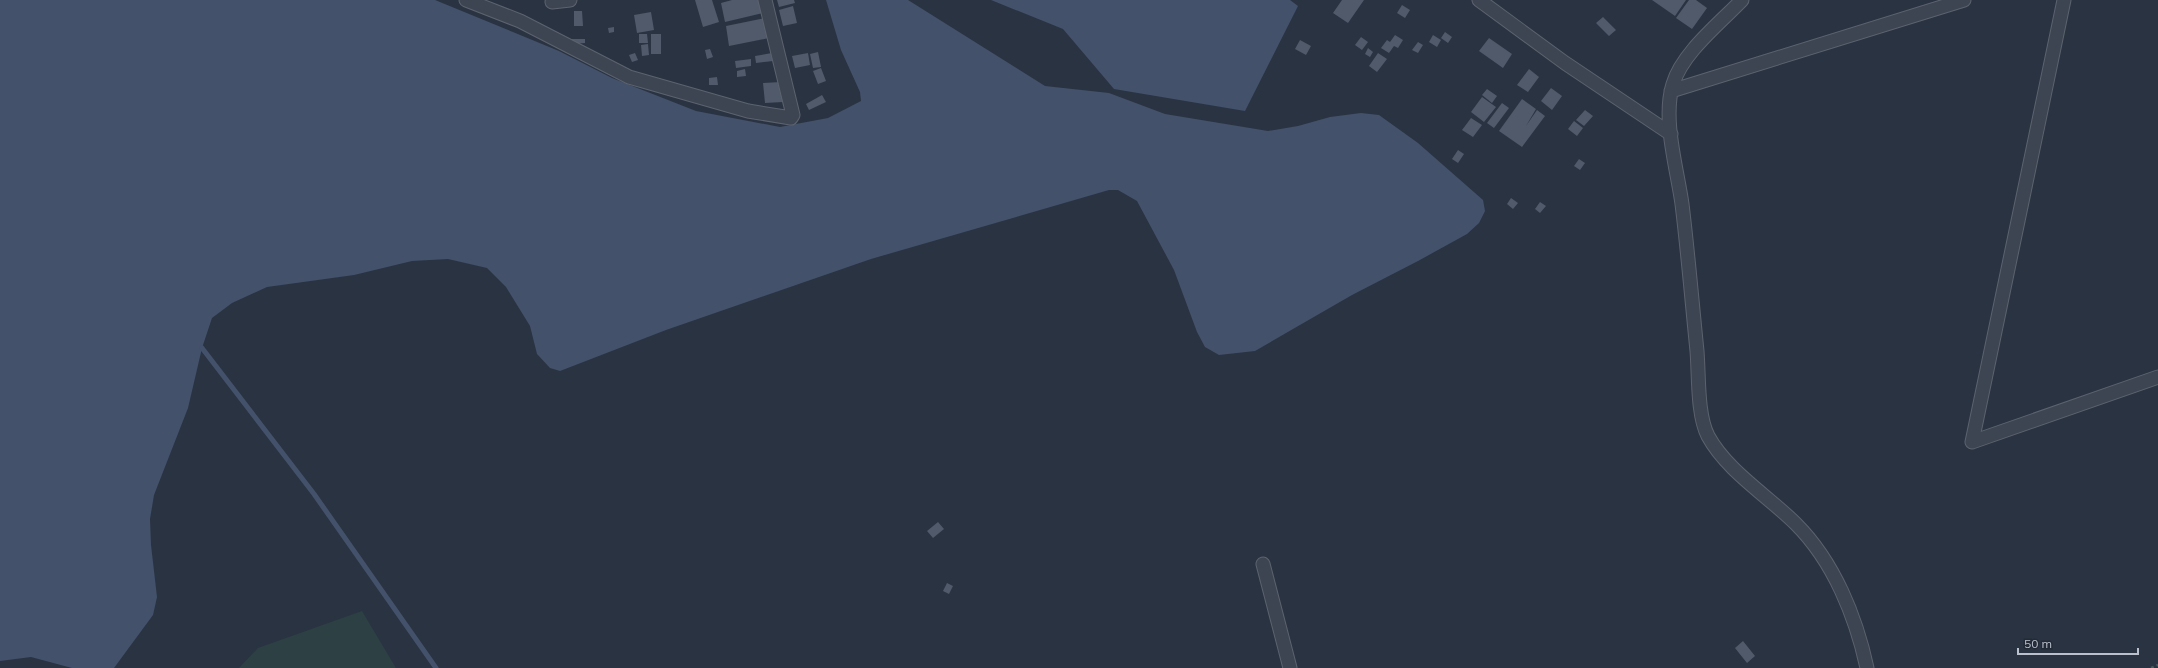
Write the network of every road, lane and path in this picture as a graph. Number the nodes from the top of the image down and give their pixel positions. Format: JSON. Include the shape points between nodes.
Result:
{"nodes":[{"id":1,"x":466,"y":0,"type":"edge"},
{"id":2,"x":570,"y":0,"type":"edge"},
{"id":3,"x":765,"y":0,"type":"edge"},
{"id":4,"x":1479,"y":0,"type":"edge"},
{"id":5,"x":1742,"y":0,"type":"edge"},
{"id":6,"x":1964,"y":0,"type":"edge"},
{"id":7,"x":2064,"y":0,"type":"edge"},
{"id":8,"x":552,"y":2,"type":"dead end"},
{"id":9,"x":1671,"y":91,"type":"junction"},
{"id":10,"x":1671,"y":134,"type":"junction"},
{"id":11,"x":2158,"y":377,"type":"edge"},
{"id":12,"x":1263,"y":564,"type":"dead end"},
{"id":13,"x":2158,"y":665,"type":"edge"},
{"id":14,"x":1290,"y":668,"type":"edge"},
{"id":15,"x":1867,"y":668,"type":"edge"},
{"id":16,"x":2151,"y":668,"type":"edge"}],
"edges":[{"from":1,"to":3,"type":"street","via":[[520,21],[629,77],[748,112],[791,118],[793,115]]},
{"from":2,"to":8,"type":"street"},
{"from":4,"to":10,"type":"street","via":[[1577,71]]},
{"from":5,"to":9,"type":"street","via":[[1691,53],[1676,77]]},
{"from":6,"to":9,"type":"street"},
{"from":7,"to":11,"type":"street","via":[[1972,442]]},
{"from":9,"to":10,"type":"street"},
{"from":10,"to":15,"type":"street","via":[[1690,274],[1703,423],[1720,454],[1796,524],[1831,572],[1851,611]]},
{"from":12,"to":14,"type":"street"},
{"from":13,"to":16,"type":"path"}]}
